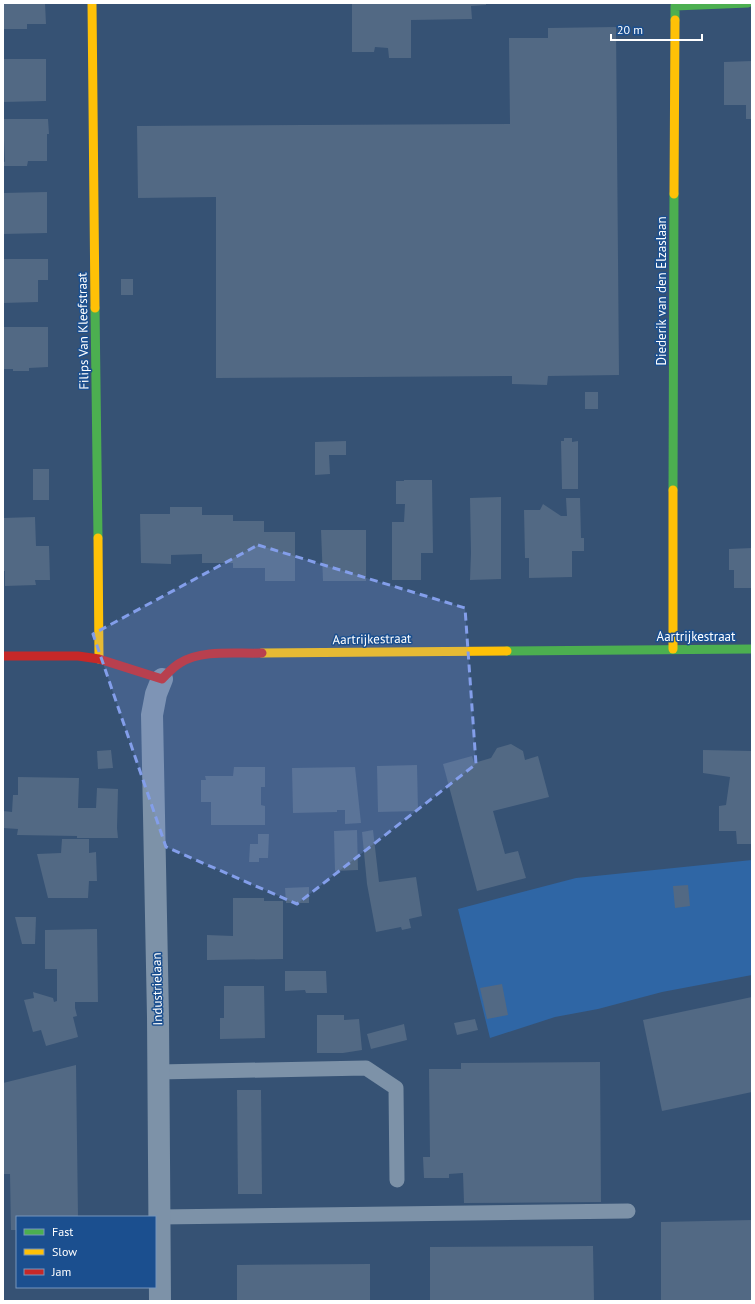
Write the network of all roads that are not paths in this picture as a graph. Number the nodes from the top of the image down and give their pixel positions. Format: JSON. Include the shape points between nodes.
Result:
{"nodes":[{"id":1,"x":92,"y":3,"type":"edge"},
{"id":2,"x":748,"y":3,"type":"edge"},
{"id":3,"x":673,"y":649,"type":"junction"},
{"id":4,"x":752,"y":649,"type":"edge"},
{"id":5,"x":3,"y":656,"type":"edge"},
{"id":6,"x":99,"y":660,"type":"junction"},
{"id":7,"x":162,"y":679,"type":"junction"},
{"id":8,"x":158,"y":1072,"type":"junction"},
{"id":9,"x":397,"y":1180,"type":"dead end"},
{"id":10,"x":628,"y":1211,"type":"dead end"},
{"id":11,"x":159,"y":1217,"type":"junction"},
{"id":12,"x":160,"y":1301,"type":"edge"}],
"edges":[{"from":1,"to":6,"type":"street","name":"Filips Van Kleefstraat"},
{"from":2,"to":3,"type":"street","name":"Diederik van den Elzaslaan","via":[[675,6]]},
{"from":3,"to":4,"type":"street","name":"Aartrijkestraat"},
{"from":3,"to":7,"type":"street","name":"Aartrijkestraat","via":[[202,654],[187,657]]},
{"from":5,"to":6,"type":"street","via":[[62,655]]},
{"from":6,"to":7,"type":"street"},
{"from":7,"to":8,"type":"street","name":"Industrielaan","via":[[152,715]]},
{"from":8,"to":9,"type":"lane","via":[[366,1068],[396,1088]]},
{"from":8,"to":11,"type":"street","name":"Industrielaan"},
{"from":10,"to":11,"type":"lane"},
{"from":11,"to":12,"type":"street","name":"Industrielaan"}]}
